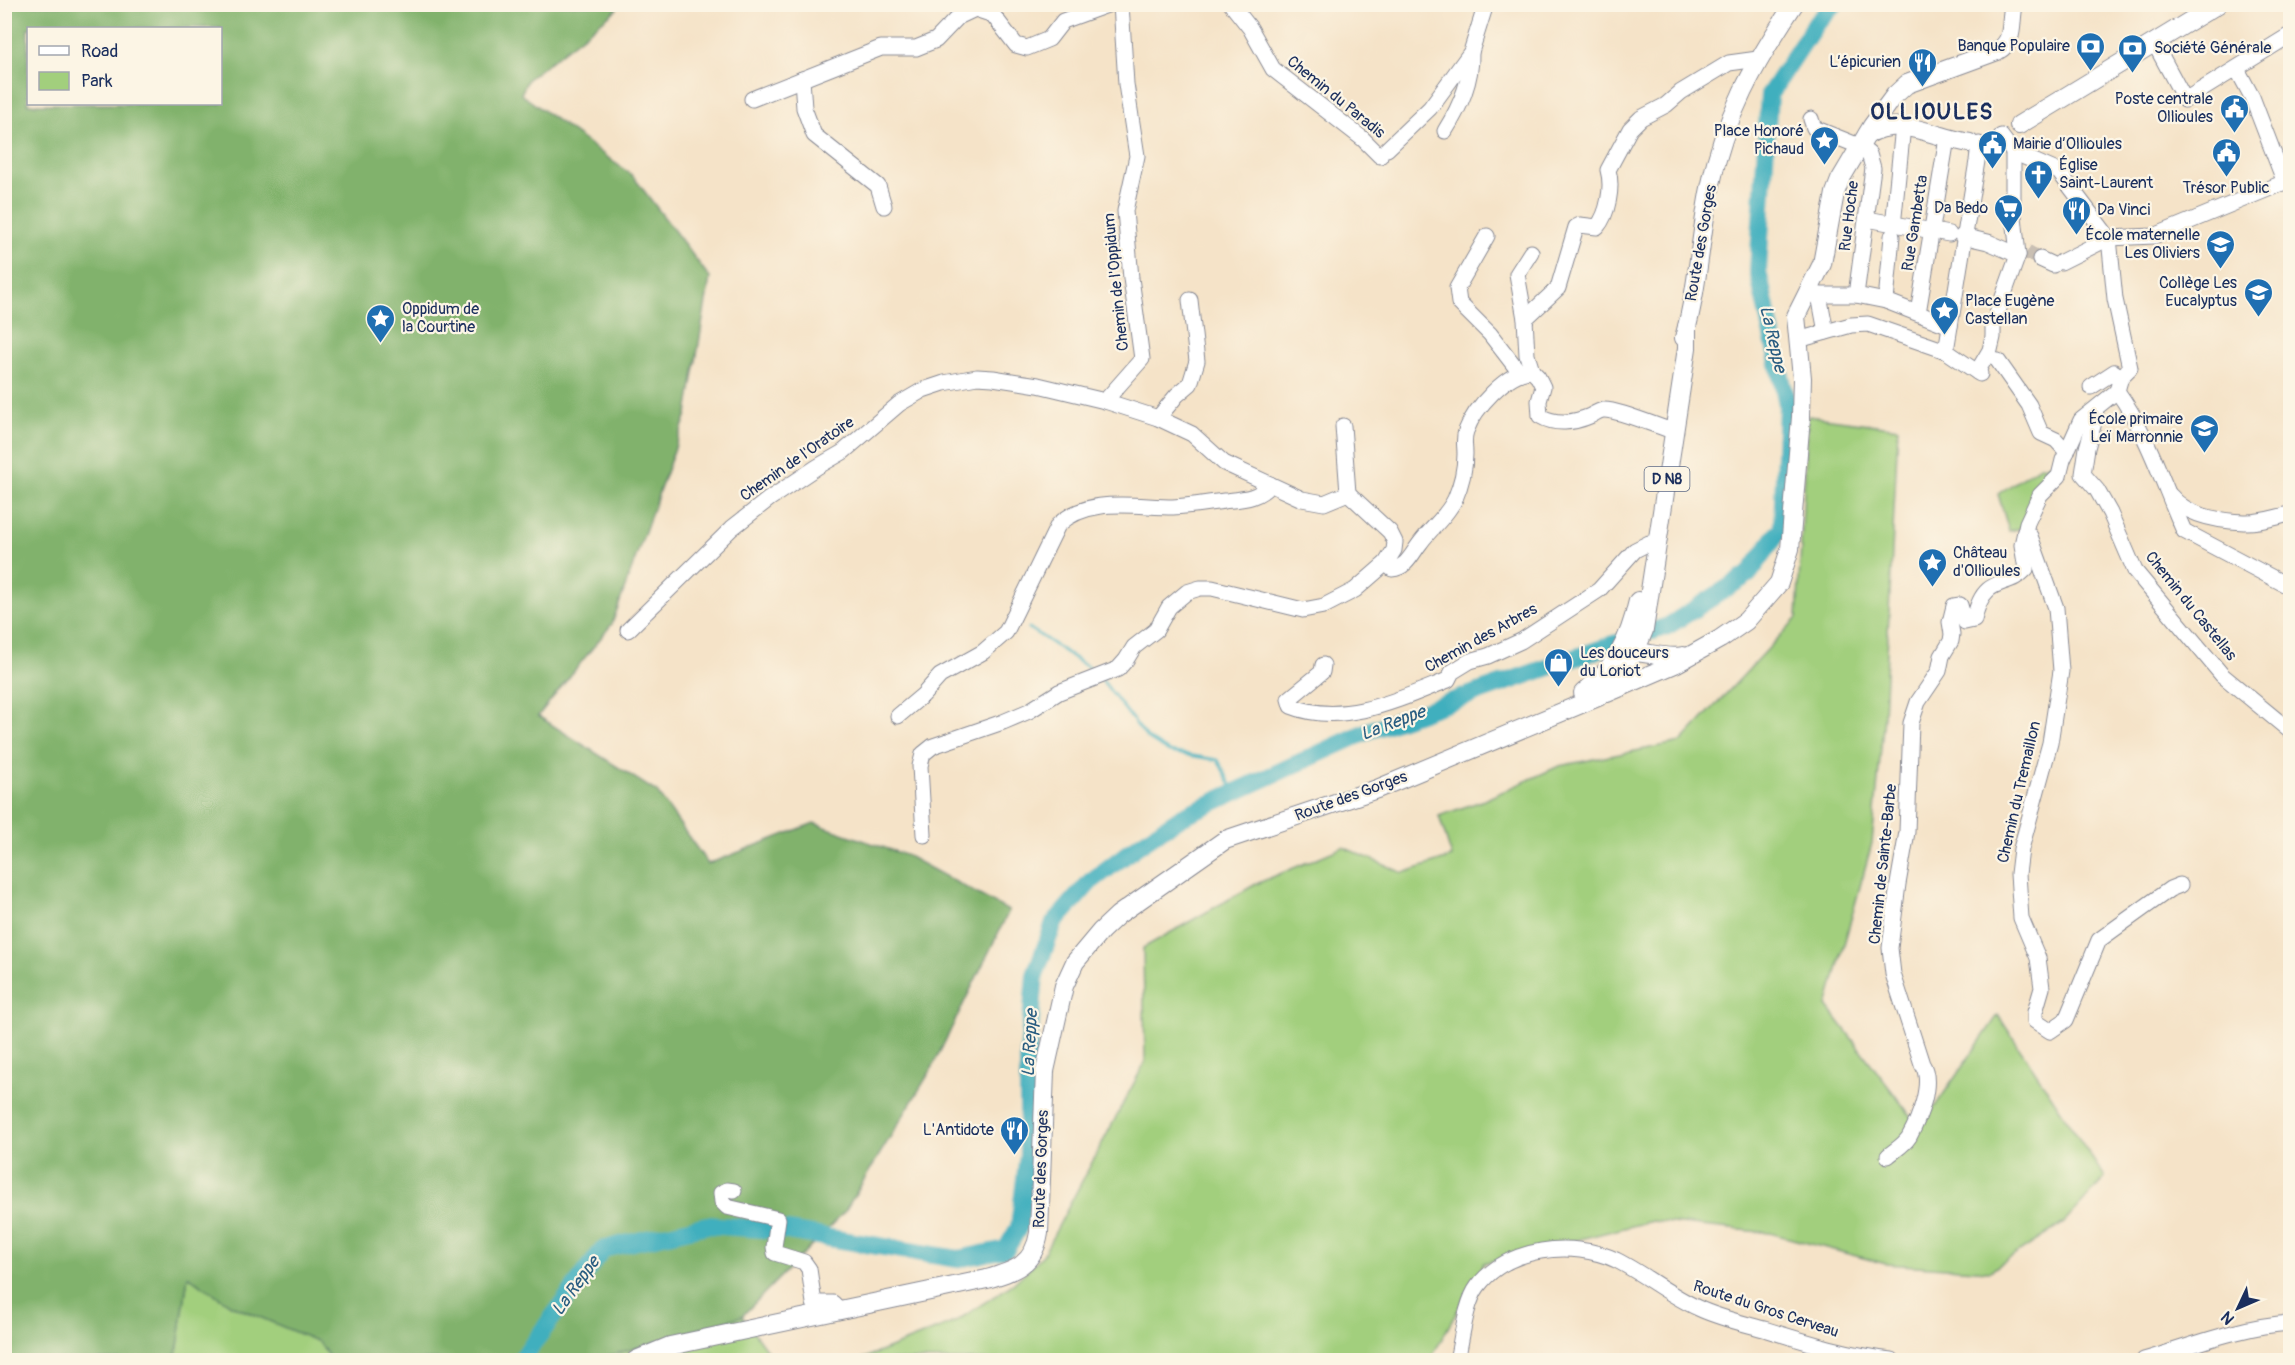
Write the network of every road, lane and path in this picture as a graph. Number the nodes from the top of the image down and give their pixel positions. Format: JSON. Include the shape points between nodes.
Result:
{"nodes":[{"id":1,"x":1110,"y":4,"type":"edge"},
{"id":2,"x":1121,"y":4,"type":"edge"},
{"id":3,"x":1231,"y":4,"type":"edge"},
{"id":4,"x":1486,"y":4,"type":"edge"},
{"id":5,"x":1794,"y":4,"type":"edge"},
{"id":6,"x":2014,"y":4,"type":"edge"},
{"id":7,"x":2218,"y":4,"type":"edge"},
{"id":8,"x":2204,"y":10,"type":"edge"},
{"id":9,"x":2290,"y":35,"type":"edge"},
{"id":10,"x":2155,"y":44,"type":"junction"},
{"id":11,"x":1471,"y":52,"type":"junction"},
{"id":12,"x":1758,"y":59,"type":"junction"},
{"id":13,"x":2237,"y":69,"type":"junction"},
{"id":14,"x":802,"y":79,"type":"junction"},
{"id":15,"x":752,"y":99,"type":"dead end"},
{"id":16,"x":1892,"y":99,"type":"junction"},
{"id":17,"x":1811,"y":119,"type":"dead end"},
{"id":18,"x":2019,"y":125,"type":"joint"},
{"id":19,"x":1903,"y":126,"type":"junction"},
{"id":20,"x":1445,"y":131,"type":"dead end"},
{"id":21,"x":2001,"y":136,"type":"junction"},
{"id":22,"x":1947,"y":138,"type":"junction"},
{"id":23,"x":1863,"y":141,"type":"junction"},
{"id":24,"x":1974,"y":143,"type":"junction"},
{"id":25,"x":2013,"y":152,"type":"junction"},
{"id":26,"x":2288,"y":182,"type":"edge"},
{"id":27,"x":884,"y":206,"type":"dead end"},
{"id":28,"x":1867,"y":219,"type":"junction"},
{"id":29,"x":1893,"y":228,"type":"junction"},
{"id":30,"x":1933,"y":231,"type":"junction"},
{"id":31,"x":1487,"y":236,"type":"dead end"},
{"id":32,"x":1959,"y":236,"type":"junction"},
{"id":33,"x":2109,"y":238,"type":"junction"},
{"id":34,"x":1531,"y":252,"type":"dead end"},
{"id":35,"x":2022,"y":253,"type":"junction"},
{"id":36,"x":2051,"y":262,"type":"dead end"},
{"id":37,"x":1814,"y":293,"type":"junction"},
{"id":38,"x":1856,"y":295,"type":"junction"},
{"id":39,"x":1190,"y":300,"type":"dead end"},
{"id":40,"x":1886,"y":301,"type":"junction"},
{"id":41,"x":1918,"y":314,"type":"junction"},
{"id":42,"x":1525,"y":319,"type":"junction"},
{"id":43,"x":1950,"y":326,"type":"junction"},
{"id":44,"x":1687,"y":327,"type":"junction"},
{"id":45,"x":1826,"y":332,"type":"junction"},
{"id":46,"x":1798,"y":340,"type":"junction"},
{"id":47,"x":1946,"y":351,"type":"junction"},
{"id":48,"x":1993,"y":354,"type":"junction"},
{"id":49,"x":1526,"y":372,"type":"junction"},
{"id":50,"x":2091,"y":387,"type":"dead end"},
{"id":51,"x":2120,"y":388,"type":"junction"},
{"id":52,"x":1105,"y":401,"type":"junction"},
{"id":53,"x":2094,"y":413,"type":"junction"},
{"id":54,"x":1158,"y":418,"type":"junction"},
{"id":55,"x":1343,"y":426,"type":"dead end"},
{"id":56,"x":1666,"y":429,"type":"junction"},
{"id":57,"x":2067,"y":452,"type":"junction"},
{"id":58,"x":1270,"y":484,"type":"junction"},
{"id":59,"x":1348,"y":493,"type":"junction"},
{"id":60,"x":2170,"y":493,"type":"junction"},
{"id":61,"x":2290,"y":514,"type":"edge"},
{"id":62,"x":2204,"y":515,"type":"junction"},
{"id":63,"x":2025,"y":531,"type":"junction"},
{"id":64,"x":2199,"y":540,"type":"junction"},
{"id":65,"x":1649,"y":543,"type":"junction"},
{"id":66,"x":1386,"y":563,"type":"junction"},
{"id":67,"x":2290,"y":587,"type":"edge"},
{"id":68,"x":628,"y":630,"type":"dead end"},
{"id":69,"x":1644,"y":630,"type":"junction"},
{"id":70,"x":1630,"y":653,"type":"junction"},
{"id":71,"x":1655,"y":664,"type":"junction"},
{"id":72,"x":1323,"y":665,"type":"dead end"},
{"id":73,"x":1598,"y":697,"type":"junction"},
{"id":74,"x":898,"y":716,"type":"dead end"},
{"id":75,"x":1548,"y":717,"type":"junction"},
{"id":76,"x":2290,"y":731,"type":"edge"},
{"id":77,"x":924,"y":835,"type":"dead end"},
{"id":78,"x":2180,"y":885,"type":"dead end"},
{"id":79,"x":1888,"y":1156,"type":"dead end"},
{"id":80,"x":734,"y":1191,"type":"dead end"},
{"id":81,"x":840,"y":1310,"type":"junction"},
{"id":82,"x":2290,"y":1323,"type":"edge"},
{"id":83,"x":636,"y":1360,"type":"edge"},
{"id":84,"x":1457,"y":1360,"type":"edge"},
{"id":85,"x":1892,"y":1360,"type":"edge"},
{"id":86,"x":2144,"y":1360,"type":"edge"}],
"edges":[{"from":1,"to":14,"type":"street","via":[[1063,21],[1048,39],[1027,48],[1016,45],[993,15],[975,9],[958,17],[936,40],[916,48],[880,48]]},
{"from":2,"to":52,"type":"street","name":"Chemin de l'Oppidum","via":[[1126,84],[1137,156],[1125,211],[1142,359]]},
{"from":3,"to":11,"type":"street","name":"Chemin du Paradis","via":[[1273,69],[1383,152],[1430,108]]},
{"from":4,"to":11,"type":"street"},
{"from":5,"to":12,"type":"main road","number":"D N8"},
{"from":6,"to":16,"type":"main road","via":[[2011,35],[2001,49],[1917,79]]},
{"from":7,"to":8,"type":"main road"},
{"from":8,"to":10,"type":"main road"},
{"from":9,"to":13,"type":"street"},
{"from":10,"to":13,"type":"street","via":[[2185,100]]},
{"from":10,"to":18,"type":"main road"},
{"from":11,"to":20,"type":"street","via":[[1466,88]]},
{"from":12,"to":42,"type":"street","via":[[1729,63],[1641,118],[1630,129],[1608,170],[1611,186],[1602,221],[1597,227],[1576,226],[1558,288]]},
{"from":12,"to":44,"type":"main road","name":"Route des Gorges","number":"D N8","via":[[1719,151]]},
{"from":13,"to":26,"type":"street"},
{"from":14,"to":15,"type":"street"},
{"from":14,"to":27,"type":"street","via":[[804,108],[814,135],[878,186]]},
{"from":16,"to":19,"type":"main road","via":[[1892,112]]},
{"from":16,"to":23,"type":"main road"},
{"from":17,"to":23,"type":"street","via":[[1814,128]]},
{"from":18,"to":21,"type":"street"},
{"from":19,"to":22,"type":"main road"},
{"from":19,"to":23,"type":"main road","via":[[1883,127]]},
{"from":19,"to":29,"type":"street"},
{"from":21,"to":24,"type":"street"},
{"from":21,"to":25,"type":"street"},
{"from":22,"to":24,"type":"main road"},
{"from":22,"to":30,"type":"street","name":"Rue Gambetta"},
{"from":23,"to":28,"type":"street","name":"Rue Hoche","via":[[1873,168]]},
{"from":23,"to":37,"type":"main road","via":[[1835,193]]},
{"from":24,"to":32,"type":"street"},
{"from":25,"to":33,"type":"street","via":[[2059,172]]},
{"from":25,"to":35,"type":"street","via":[[2013,207]]},
{"from":26,"to":33,"type":"street","via":[[2154,236]]},
{"from":28,"to":29,"type":"street"},
{"from":28,"to":38,"type":"street","name":"Rue Hoche"},
{"from":29,"to":30,"type":"street"},
{"from":29,"to":40,"type":"street"},
{"from":30,"to":32,"type":"street"},
{"from":30,"to":41,"type":"street","name":"Rue Gambetta"},
{"from":31,"to":49,"type":"street","via":[[1457,288],[1459,303]]},
{"from":32,"to":35,"type":"street"},
{"from":32,"to":43,"type":"street"},
{"from":33,"to":36,"type":"street"},
{"from":33,"to":51,"type":"street","via":[[2115,299],[2130,368]]},
{"from":34,"to":42,"type":"street","via":[[1517,274]]},
{"from":35,"to":48,"type":"street","via":[[1994,325]]},
{"from":37,"to":38,"type":"street"},
{"from":37,"to":45,"type":"street"},
{"from":37,"to":46,"type":"main road","via":[[1800,306],[1796,316]]},
{"from":38,"to":40,"type":"street"},
{"from":39,"to":54,"type":"street","via":[[1197,361],[1191,384]]},
{"from":40,"to":41,"type":"street"},
{"from":41,"to":43,"type":"street"},
{"from":42,"to":49,"type":"street"},
{"from":43,"to":47,"type":"street"},
{"from":44,"to":56,"type":"main road","name":"Route des Gorges","number":"D N8"},
{"from":44,"to":69,"type":"main road","name":"Route des Gorges","number":"D N8"},
{"from":45,"to":46,"type":"street"},
{"from":45,"to":47,"type":"street","via":[[1851,324],[1868,324],[1907,344]]},
{"from":46,"to":71,"type":"main road","via":[[1801,417],[1790,549],[1779,583],[1746,621],[1693,655]]},
{"from":47,"to":48,"type":"street","via":[[1978,373]]},
{"from":48,"to":57,"type":"street","via":[[2029,405],[2041,433],[2056,440]]},
{"from":49,"to":56,"type":"street","via":[[1543,387],[1540,416],[1548,421],[1562,423],[1604,410]]},
{"from":49,"to":66,"type":"street","via":[[1488,396],[1466,429],[1465,464],[1448,511],[1409,560],[1398,569]]},
{"from":50,"to":51,"type":"street","via":[[2114,372]]},
{"from":51,"to":53,"type":"street"},
{"from":51,"to":60,"type":"street"},
{"from":52,"to":54,"type":"street","name":"Chemin de l'Oratoire"},
{"from":52,"to":68,"type":"street","name":"Chemin de l'Oratoire","via":[[985,377],[923,390],[899,404],[843,452],[769,499],[732,528]]},
{"from":53,"to":57,"type":"street","name":"Chemin de Sainte-Barbe","via":[[2081,420]]},
{"from":53,"to":76,"type":"street","name":"Chemin du Castellas","via":[[2083,474],[2110,513],[2135,571],[2222,675]]},
{"from":54,"to":58,"type":"street","name":"Chemin de l'Oratoire","via":[[1192,434],[1224,463]]},
{"from":55,"to":59,"type":"street"},
{"from":56,"to":65,"type":"main road","name":"Route des Gorges","number":"D N8"},
{"from":57,"to":63,"type":"street","name":"Chemin de Sainte-Barbe","via":[[2059,476],[2040,495]]},
{"from":58,"to":59,"type":"street","name":"Chemin de l'Oratoire","via":[[1302,499],[1324,503]]},
{"from":58,"to":74,"type":"street","via":[[1263,494],[1244,499],[1175,507],[1107,506],[1078,510],[1058,525],[1006,632],[983,652],[940,676]]},
{"from":59,"to":66,"type":"street","via":[[1390,532],[1394,550]]},
{"from":60,"to":62,"type":"street","via":[[2180,506]]},
{"from":60,"to":64,"type":"street","via":[[2184,531]]},
{"from":61,"to":62,"type":"street","via":[[2246,523]]},
{"from":62,"to":64,"type":"street","via":[[2190,524]]},
{"from":63,"to":78,"type":"street","name":"Chemin du Tremaillon","via":[[2056,608],[2061,670],[2050,743],[2021,849],[2018,874],[2020,918],[2038,958],[2042,988],[2035,1021],[2050,1031],[2066,1020],[2099,940]]},
{"from":63,"to":79,"type":"street","name":"Chemin de Sainte-Barbe","via":[[2022,545],[2026,569],[2018,577],[1988,589],[1976,608],[1974,620],[1965,622],[1960,605],[1954,606],[1951,641],[1911,723],[1907,831],[1890,948],[1905,1018],[1926,1070],[1926,1093],[1909,1137]]},
{"from":64,"to":67,"type":"street"},
{"from":65,"to":70,"type":"main road","name":"Route des Gorges","number":"D N8","via":[[1646,588]]},
{"from":65,"to":72,"type":"street","name":"Chemin des Arbres","via":[[1635,550],[1599,590],[1521,641],[1470,661],[1452,672],[1448,680],[1374,709],[1320,712],[1291,706],[1289,699],[1322,672]]},
{"from":66,"to":77,"type":"street","via":[[1355,590],[1324,606],[1303,610],[1212,588],[1187,592],[1169,607],[1156,630],[1134,647],[1118,669],[1059,692],[1003,722],[933,746],[923,754],[920,766]]},
{"from":69,"to":70,"type":"main road","name":"Route des Gorges","number":"D N8"},
{"from":69,"to":71,"type":"main road"},
{"from":70,"to":71,"type":"main road","via":[[1641,664]]},
{"from":70,"to":73,"type":"main road","name":"Route des Gorges","number":"D N8","via":[[1612,684]]},
{"from":70,"to":75,"type":"main road","name":"Route des Gorges","number":"D N8","via":[[1578,698]]},
{"from":71,"to":73,"type":"main road"},
{"from":73,"to":75,"type":"main road","name":"Route des Gorges","number":"D N8"},
{"from":75,"to":81,"type":"main road","name":"Route des Gorges","number":"D N8","via":[[1377,789],[1240,833],[1118,915],[1075,962],[1064,986],[1045,1071],[1039,1233],[1034,1253],[1003,1274]]},
{"from":80,"to":81,"type":"street","via":[[721,1193],[722,1202],[727,1207],[778,1218],[775,1253],[804,1262],[809,1269],[814,1303],[833,1303]]},
{"from":81,"to":83,"type":"main road","name":"Route des Gorges","number":"D N8","via":[[670,1346]]},
{"from":82,"to":86,"type":"street","via":[[2261,1326]]},
{"from":84,"to":85,"type":"street","name":"Route du Gros Cerveau","via":[[1471,1299],[1492,1272],[1514,1259],[1542,1250],[1573,1250],[1616,1260],[1701,1310],[1844,1354]]}]}
